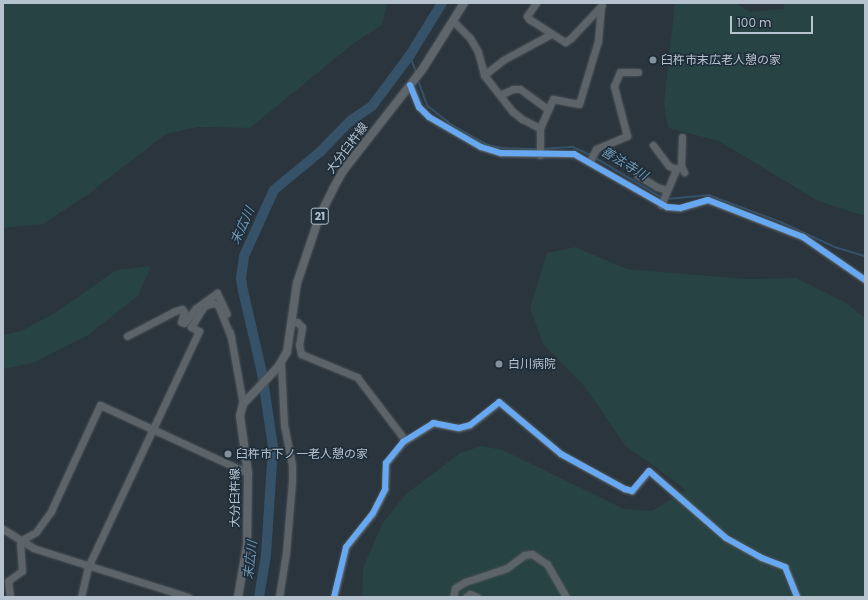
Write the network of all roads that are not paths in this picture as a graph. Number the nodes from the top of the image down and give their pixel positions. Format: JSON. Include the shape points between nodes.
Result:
{"nodes":[{"id":1,"x":464,"y":3,"type":"edge"},
{"id":2,"x":536,"y":3,"type":"edge"},
{"id":3,"x":602,"y":5,"type":"edge"},
{"id":4,"x":453,"y":22,"type":"junction"},
{"id":5,"x":551,"y":34,"type":"junction"},
{"id":6,"x":638,"y":72,"type":"dead end"},
{"id":7,"x":484,"y":75,"type":"junction"},
{"id":8,"x":411,"y":84,"type":"junction"},
{"id":9,"x":500,"y":95,"type":"junction"},
{"id":10,"x":546,"y":108,"type":"junction"},
{"id":11,"x":540,"y":128,"type":"junction"},
{"id":12,"x":682,"y":137,"type":"dead end"},
{"id":13,"x":653,"y":145,"type":"dead end"},
{"id":14,"x":540,"y":154,"type":"junction"},
{"id":15,"x":591,"y":161,"type":"junction"},
{"id":16,"x":680,"y":169,"type":"junction"},
{"id":17,"x":637,"y":175,"type":"dead end"},
{"id":18,"x":666,"y":191,"type":"junction"},
{"id":19,"x":662,"y":204,"type":"junction"},
{"id":20,"x":865,"y":280,"type":"edge"},
{"id":21,"x":291,"y":322,"type":"junction"},
{"id":22,"x":127,"y":336,"type":"dead end"},
{"id":23,"x":231,"y":337,"type":"junction"},
{"id":24,"x":281,"y":363,"type":"junction"},
{"id":25,"x":244,"y":402,"type":"junction"},
{"id":26,"x":153,"y":429,"type":"junction"},
{"id":27,"x":405,"y":440,"type":"junction"},
{"id":28,"x":248,"y":473,"type":"junction"},
{"id":29,"x":3,"y":529,"type":"edge"},
{"id":30,"x":20,"y":541,"type":"junction"},
{"id":31,"x":88,"y":567,"type":"junction"},
{"id":32,"x":10,"y":597,"type":"edge"},
{"id":33,"x":81,"y":597,"type":"edge"},
{"id":34,"x":188,"y":597,"type":"edge"},
{"id":35,"x":238,"y":597,"type":"edge"},
{"id":36,"x":279,"y":597,"type":"edge"},
{"id":37,"x":334,"y":597,"type":"edge"},
{"id":38,"x":453,"y":597,"type":"edge"},
{"id":39,"x":466,"y":597,"type":"edge"},
{"id":40,"x":477,"y":597,"type":"edge"},
{"id":41,"x":566,"y":597,"type":"edge"},
{"id":42,"x":797,"y":597,"type":"edge"}],
"edges":[{"from":1,"to":4,"type":"main road","name":"大分臼杵線","number":"21"},
{"from":2,"to":5,"type":"street","via":[[527,16],[534,24]]},
{"from":3,"to":5,"type":"street","via":[[569,40],[562,41]]},
{"from":3,"to":10,"type":"street","via":[[596,49],[579,104],[555,98]]},
{"from":4,"to":7,"type":"street","via":[[470,38],[478,52]]},
{"from":4,"to":8,"type":"main road","name":"大分臼杵線","number":"21"},
{"from":5,"to":7,"type":"street","via":[[503,60]]},
{"from":6,"to":15,"type":"street","via":[[620,72],[614,83],[627,136],[595,151]]},
{"from":7,"to":9,"type":"street"},
{"from":8,"to":14,"type":"street","via":[[421,110],[452,132],[494,152]]},
{"from":8,"to":21,"type":"main road","name":"大分臼杵線","number":"21","via":[[343,171],[333,189],[303,261]]},
{"from":9,"to":10,"type":"street","via":[[513,89],[520,89]]},
{"from":9,"to":11,"type":"street","via":[[518,117]]},
{"from":10,"to":11,"type":"street"},
{"from":11,"to":14,"type":"street"},
{"from":12,"to":16,"type":"street"},
{"from":13,"to":16,"type":"street","via":[[669,166]]},
{"from":14,"to":15,"type":"street","via":[[570,154]]},
{"from":15,"to":19,"type":"street"},
{"from":16,"to":18,"type":"street"},
{"from":17,"to":18,"type":"street"},
{"from":18,"to":19,"type":"street"},
{"from":19,"to":20,"type":"street","via":[[680,208],[704,200],[714,202],[803,237],[850,267]]},
{"from":21,"to":24,"type":"main road","name":"大分臼杵線","number":"21","via":[[288,346]]},
{"from":21,"to":27,"type":"street","via":[[297,322],[302,327],[300,354],[357,377]]},
{"from":22,"to":23,"type":"street","via":[[182,309],[184,312],[181,322],[184,323],[196,308],[217,293],[226,309]]},
{"from":23,"to":25,"type":"street"},
{"from":23,"to":26,"type":"street","via":[[218,305],[213,303],[204,306],[191,326],[199,331]]},
{"from":24,"to":25,"type":"main road","name":"大分臼杵線","number":"21"},
{"from":24,"to":36,"type":"street","via":[[284,425],[292,465],[292,481],[286,553]]},
{"from":25,"to":28,"type":"main road","name":"大分臼杵線","via":[[240,416]]},
{"from":26,"to":28,"type":"street"},
{"from":26,"to":30,"type":"street","via":[[100,404],[51,512],[36,532]]},
{"from":26,"to":31,"type":"street"},
{"from":27,"to":37,"type":"street","via":[[386,463],[385,489],[373,513],[346,547]]},
{"from":27,"to":42,"type":"street","via":[[433,423],[459,428],[470,425],[499,402],[561,454],[625,489],[632,492],[649,471],[722,535],[758,556],[785,567]]},
{"from":28,"to":35,"type":"main road","name":"大分臼杵線","via":[[248,545]]},
{"from":29,"to":30,"type":"street"},
{"from":30,"to":31,"type":"street"},
{"from":30,"to":32,"type":"street","via":[[22,571],[8,580]]},
{"from":31,"to":33,"type":"street"},
{"from":31,"to":34,"type":"street"},
{"from":38,"to":41,"type":"street","via":[[455,588],[465,582],[507,568],[524,555],[532,554],[547,564]]},
{"from":39,"to":40,"type":"street","via":[[472,594]]}]}
